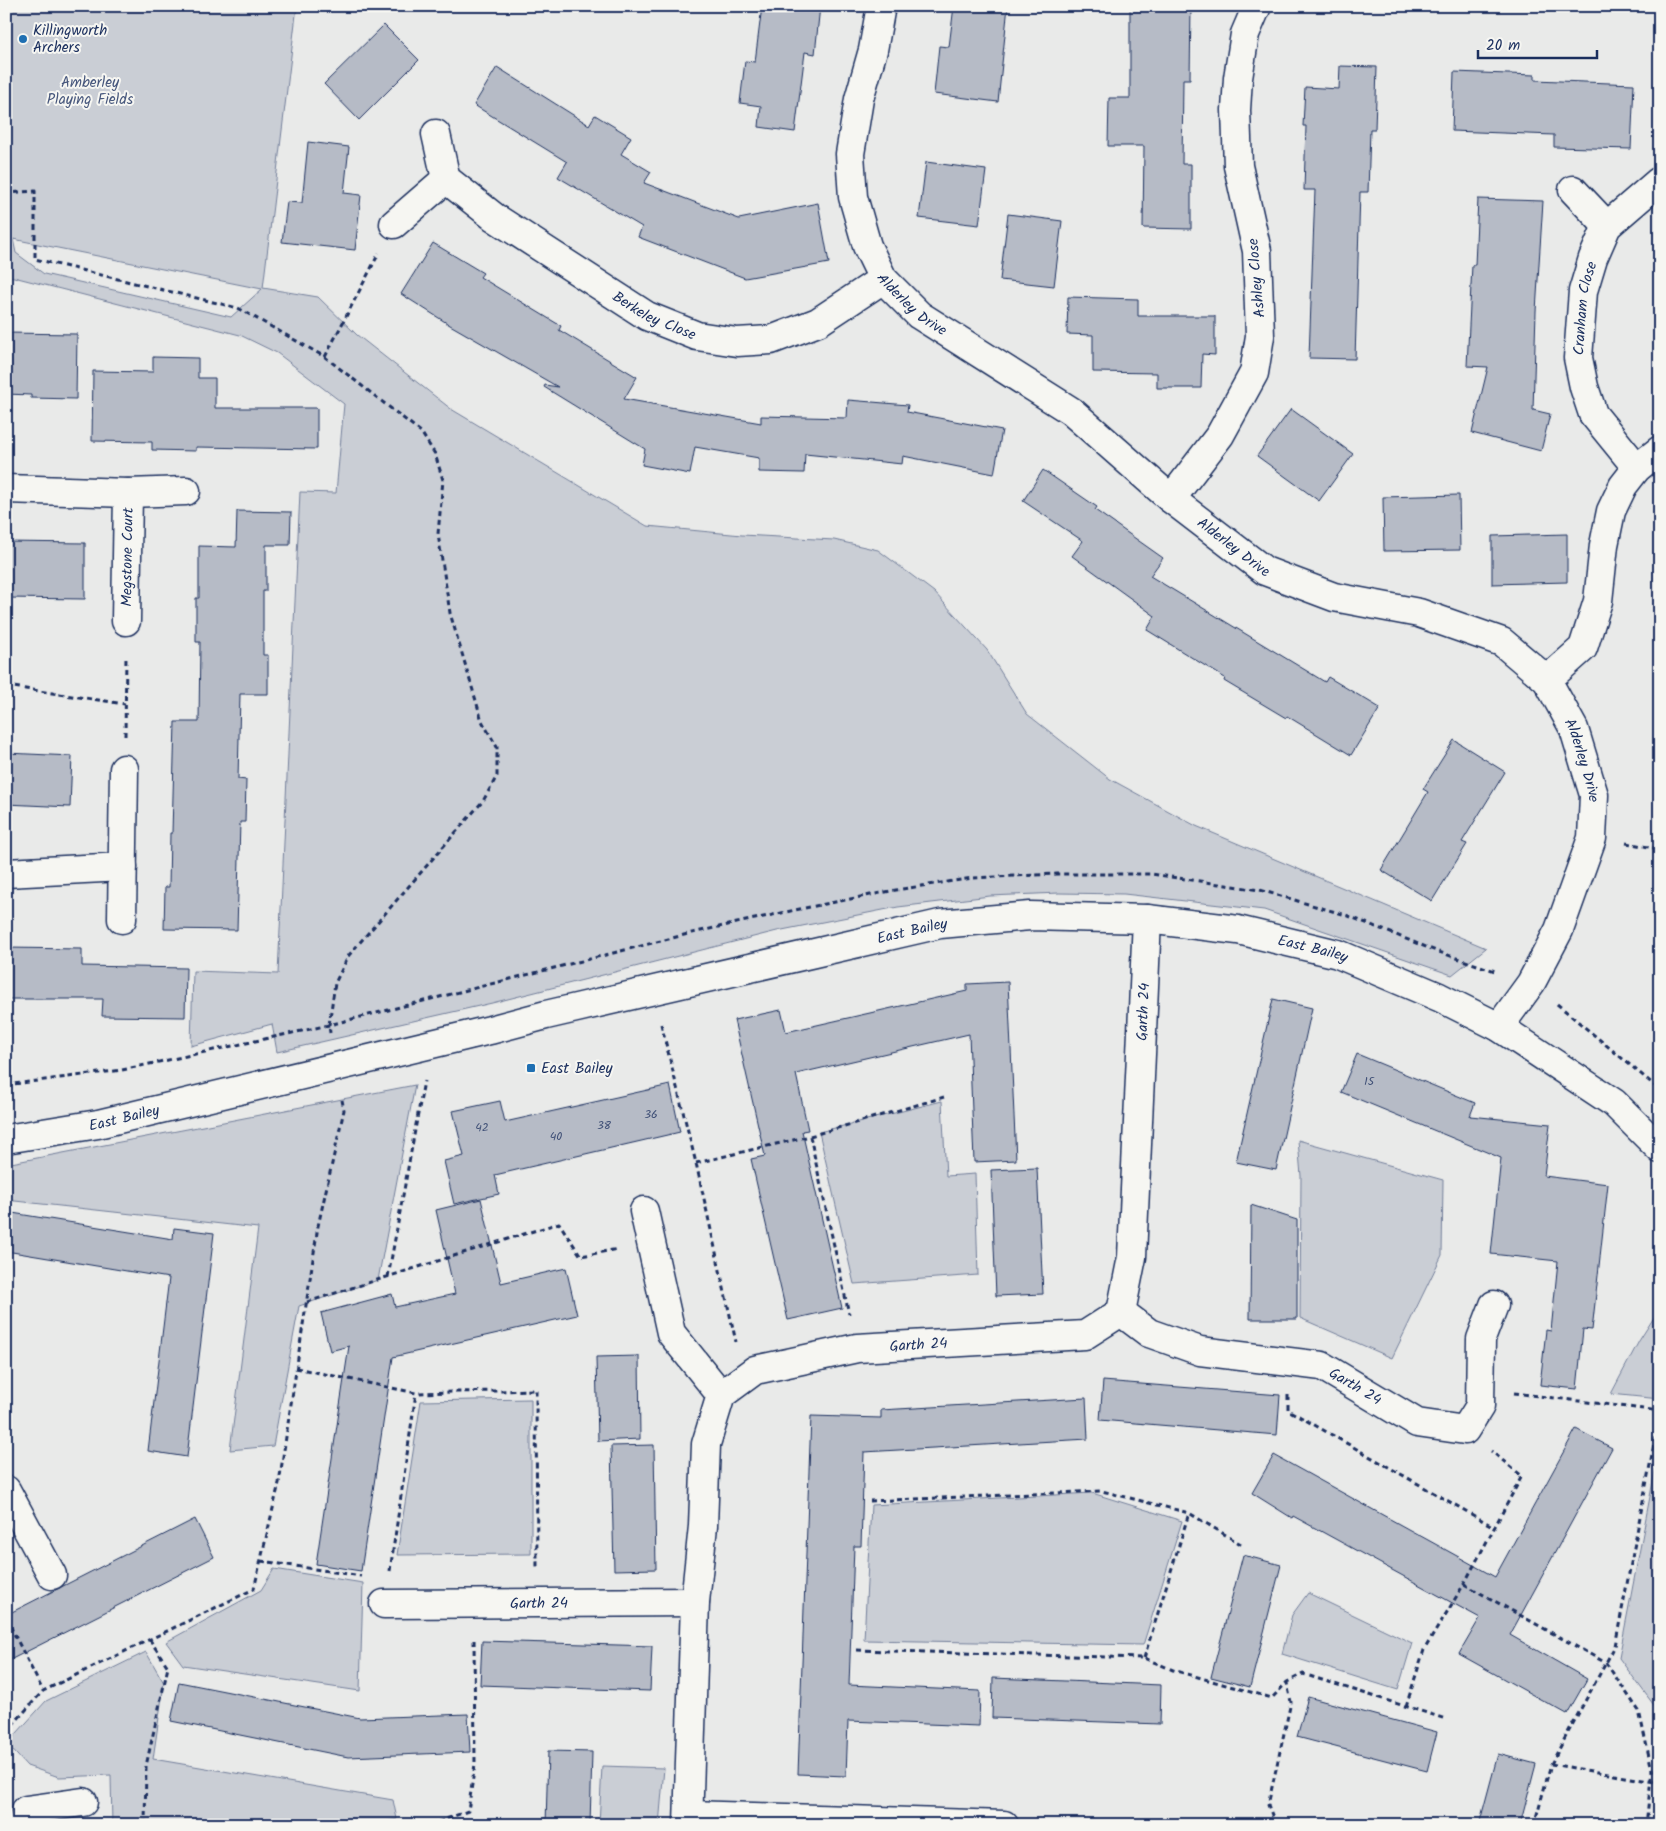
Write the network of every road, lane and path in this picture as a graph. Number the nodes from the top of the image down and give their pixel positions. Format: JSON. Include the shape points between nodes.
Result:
{"nodes":[{"id":1,"x":881,"y":6,"type":"edge"},
{"id":2,"x":1257,"y":6,"type":"edge"},
{"id":3,"x":436,"y":134,"type":"dead end"},
{"id":4,"x":446,"y":179,"type":"junction"},
{"id":5,"x":1658,"y":182,"type":"dead end"},
{"id":6,"x":1573,"y":190,"type":"dead end"},
{"id":7,"x":6,"y":193,"type":"edge"},
{"id":8,"x":394,"y":224,"type":"joint"},
{"id":9,"x":1607,"y":226,"type":"junction"},
{"id":10,"x":883,"y":279,"type":"junction"},
{"id":11,"x":325,"y":357,"type":"junction"},
{"id":12,"x":1660,"y":450,"type":"edge"},
{"id":13,"x":1638,"y":468,"type":"junction"},
{"id":14,"x":6,"y":489,"type":"edge"},
{"id":15,"x":186,"y":491,"type":"dead end"},
{"id":16,"x":128,"y":493,"type":"junction"},
{"id":17,"x":1171,"y":499,"type":"junction"},
{"id":18,"x":126,"y":621,"type":"joint"},
{"id":19,"x":1547,"y":680,"type":"junction"},
{"id":20,"x":6,"y":686,"type":"edge"},
{"id":21,"x":125,"y":704,"type":"junction"},
{"id":22,"x":124,"y":769,"type":"joint"},
{"id":23,"x":122,"y":867,"type":"junction"},
{"id":24,"x":6,"y":873,"type":"edge"},
{"id":25,"x":122,"y":919,"type":"dead end"},
{"id":26,"x":1147,"y":919,"type":"junction"},
{"id":27,"x":653,"y":990,"type":"junction"},
{"id":28,"x":1499,"y":1027,"type":"junction"},
{"id":29,"x":431,"y":1044,"type":"junction"},
{"id":30,"x":336,"y":1068,"type":"junction"},
{"id":31,"x":944,"y":1097,"type":"dead end"},
{"id":32,"x":810,"y":1136,"type":"junction"},
{"id":33,"x":6,"y":1139,"type":"edge"},
{"id":34,"x":1660,"y":1149,"type":"edge"},
{"id":35,"x":696,"y":1163,"type":"junction"},
{"id":36,"x":644,"y":1211,"type":"dead end"},
{"id":37,"x":651,"y":1244,"type":"junction"},
{"id":38,"x":388,"y":1277,"type":"junction"},
{"id":39,"x":307,"y":1302,"type":"junction"},
{"id":40,"x":1494,"y":1305,"type":"dead end"},
{"id":41,"x":1121,"y":1312,"type":"junction"},
{"id":42,"x":857,"y":1348,"type":"junction"},
{"id":43,"x":296,"y":1368,"type":"junction"},
{"id":44,"x":755,"y":1370,"type":"junction"},
{"id":45,"x":1480,"y":1389,"type":"junction"},
{"id":46,"x":1288,"y":1390,"type":"dead end"},
{"id":47,"x":416,"y":1393,"type":"junction"},
{"id":48,"x":721,"y":1395,"type":"junction"},
{"id":49,"x":1660,"y":1412,"type":"edge"},
{"id":50,"x":1465,"y":1430,"type":"junction"},
{"id":51,"x":1654,"y":1444,"type":"junction"},
{"id":52,"x":1660,"y":1445,"type":"edge"},
{"id":53,"x":9,"y":1499,"type":"edge"},
{"id":54,"x":870,"y":1501,"type":"dead end"},
{"id":55,"x":1189,"y":1513,"type":"junction"},
{"id":56,"x":1494,"y":1527,"type":"junction"},
{"id":57,"x":1244,"y":1546,"type":"dead end"},
{"id":58,"x":261,"y":1561,"type":"junction"},
{"id":59,"x":52,"y":1575,"type":"dead end"},
{"id":60,"x":361,"y":1576,"type":"dead end"},
{"id":61,"x":1464,"y":1584,"type":"junction"},
{"id":62,"x":695,"y":1602,"type":"junction"},
{"id":63,"x":474,"y":1603,"type":"junction"},
{"id":64,"x":537,"y":1603,"type":"junction"},
{"id":65,"x":384,"y":1604,"type":"joint"},
{"id":66,"x":6,"y":1618,"type":"edge"},
{"id":67,"x":150,"y":1640,"type":"junction"},
{"id":68,"x":857,"y":1650,"type":"dead end"},
{"id":69,"x":1144,"y":1658,"type":"junction"},
{"id":70,"x":1606,"y":1663,"type":"junction"},
{"id":71,"x":1287,"y":1682,"type":"junction"},
{"id":72,"x":43,"y":1691,"type":"junction"},
{"id":73,"x":1406,"y":1706,"type":"junction"},
{"id":74,"x":1446,"y":1719,"type":"dead end"},
{"id":75,"x":6,"y":1732,"type":"edge"},
{"id":76,"x":1551,"y":1764,"type":"junction"},
{"id":77,"x":1651,"y":1782,"type":"junction"},
{"id":78,"x":1660,"y":1783,"type":"edge"},
{"id":79,"x":83,"y":1802,"type":"dead end"},
{"id":80,"x":689,"y":1820,"type":"edge"},
{"id":81,"x":22,"y":1825,"type":"edge"},
{"id":82,"x":145,"y":1825,"type":"edge"},
{"id":83,"x":430,"y":1825,"type":"edge"},
{"id":84,"x":1004,"y":1825,"type":"edge"},
{"id":85,"x":1276,"y":1825,"type":"edge"},
{"id":86,"x":1534,"y":1825,"type":"edge"},
{"id":87,"x":1646,"y":1825,"type":"edge"}],
"edges":[{"from":1,"to":10,"type":"street","name":"Alderley Drive","via":[[850,154],[853,197],[867,246]]},
{"from":2,"to":17,"type":"street","name":"Ashley Close","via":[[1245,34],[1236,110],[1238,166],[1256,251],[1260,336],[1254,373],[1220,435]]},
{"from":3,"to":4,"type":"street"},
{"from":4,"to":8,"type":"street"},
{"from":4,"to":10,"type":"street","name":"Berkeley Close","via":[[494,217],[647,316],[697,336],[737,342],[771,340],[818,322]]},
{"from":5,"to":9,"type":"street","name":"Cranham Close"},
{"from":6,"to":9,"type":"street"},
{"from":7,"to":11,"type":"path","via":[[36,191],[35,259],[238,308]]},
{"from":8,"to":11,"type":"path"},
{"from":9,"to":13,"type":"street","name":"Cranham Close","via":[[1582,291],[1578,358],[1593,414]]},
{"from":10,"to":17,"type":"street","name":"Alderley Drive","via":[[919,315],[1071,411]]},
{"from":11,"to":30,"type":"path","via":[[420,432],[435,454],[443,480],[438,534],[450,613],[482,722],[497,746],[497,776],[483,801],[349,955],[335,982],[328,1025]]},
{"from":12,"to":13,"type":"street"},
{"from":13,"to":19,"type":"street","via":[[1623,486],[1611,510],[1598,601],[1583,648]]},
{"from":14,"to":16,"type":"street","name":"Megstone Court"},
{"from":15,"to":16,"type":"street","name":"Megstone Court"},
{"from":16,"to":18,"type":"street","name":"Megstone Court"},
{"from":17,"to":19,"type":"street","name":"Alderley Drive","via":[[1265,570],[1334,597],[1419,613],[1502,642]]},
{"from":18,"to":21,"type":"path"},
{"from":19,"to":28,"type":"street","name":"Alderley Drive","via":[[1574,729],[1594,795],[1592,838],[1559,930],[1531,983]]},
{"from":20,"to":21,"type":"path"},
{"from":21,"to":22,"type":"path"},
{"from":22,"to":23,"type":"street"},
{"from":23,"to":24,"type":"street"},
{"from":23,"to":25,"type":"street"},
{"from":26,"to":27,"type":"street","name":"East Bailey","via":[[1030,916],[940,924]]},
{"from":26,"to":28,"type":"street","name":"East Bailey","via":[[1238,930],[1338,954],[1439,997]]},
{"from":26,"to":41,"type":"street","name":"Garth 24","via":[[1132,1257]]},
{"from":27,"to":29,"type":"street","name":"East Bailey"},
{"from":27,"to":35,"type":"path"},
{"from":28,"to":34,"type":"street","name":"East Bailey","via":[[1614,1103]]},
{"from":29,"to":30,"type":"street","name":"East Bailey"},
{"from":29,"to":38,"type":"path"},
{"from":30,"to":33,"type":"street","name":"East Bailey","via":[[98,1124]]},
{"from":30,"to":39,"type":"path","via":[[344,1110],[318,1226]]},
{"from":31,"to":32,"type":"path"},
{"from":32,"to":35,"type":"path"},
{"from":32,"to":42,"type":"path"},
{"from":35,"to":44,"type":"path","via":[[738,1352]]},
{"from":36,"to":37,"type":"street"},
{"from":37,"to":38,"type":"path","via":[[581,1256],[560,1223]]},
{"from":37,"to":48,"type":"street","via":[[671,1333]]},
{"from":38,"to":39,"type":"path"},
{"from":39,"to":43,"type":"path"},
{"from":40,"to":45,"type":"street","via":[[1482,1339]]},
{"from":41,"to":42,"type":"street","name":"Garth 24","via":[[1085,1335]]},
{"from":41,"to":50,"type":"street","name":"Garth 24","via":[[1149,1333],[1200,1351],[1322,1366],[1417,1423]]},
{"from":42,"to":44,"type":"street","name":"Garth 24"},
{"from":43,"to":47,"type":"path"},
{"from":43,"to":58,"type":"path","via":[[278,1483]]},
{"from":44,"to":48,"type":"street","name":"Garth 24"},
{"from":45,"to":49,"type":"path"},
{"from":45,"to":50,"type":"street","via":[[1480,1406]]},
{"from":46,"to":56,"type":"path","via":[[1288,1410]]},
{"from":47,"to":64,"type":"path","via":[[536,1390]]},
{"from":47,"to":65,"type":"path"},
{"from":48,"to":62,"type":"street","via":[[706,1444],[703,1526]]},
{"from":49,"to":51,"type":"path"},
{"from":50,"to":56,"type":"path","via":[[1522,1476]]},
{"from":51,"to":52,"type":"path"},
{"from":51,"to":70,"type":"path","via":[[1616,1646]]},
{"from":53,"to":59,"type":"street"},
{"from":54,"to":55,"type":"path","via":[[1102,1491]]},
{"from":55,"to":57,"type":"path"},
{"from":55,"to":69,"type":"path"},
{"from":56,"to":61,"type":"path"},
{"from":58,"to":60,"type":"path"},
{"from":58,"to":67,"type":"path","via":[[254,1589]]},
{"from":61,"to":70,"type":"path"},
{"from":61,"to":73,"type":"path","via":[[1424,1650]]},
{"from":62,"to":64,"type":"street","name":"Garth 24"},
{"from":62,"to":80,"type":"street"},
{"from":63,"to":64,"type":"street","name":"Garth 24"},
{"from":63,"to":65,"type":"street","name":"Garth 24"},
{"from":63,"to":83,"type":"path","via":[[475,1764],[468,1811]]},
{"from":66,"to":72,"type":"path"},
{"from":67,"to":72,"type":"path"},
{"from":67,"to":82,"type":"path","via":[[168,1667],[146,1766]]},
{"from":68,"to":69,"type":"path"},
{"from":69,"to":71,"type":"path","via":[[1173,1670],[1272,1698]]},
{"from":70,"to":76,"type":"path"},
{"from":70,"to":77,"type":"path","via":[[1639,1711],[1652,1770]]},
{"from":71,"to":73,"type":"path","via":[[1303,1674]]},
{"from":71,"to":85,"type":"path","via":[[1291,1702],[1268,1805]]},
{"from":72,"to":75,"type":"path"},
{"from":73,"to":74,"type":"path"},
{"from":76,"to":77,"type":"path"},
{"from":76,"to":86,"type":"path"},
{"from":77,"to":78,"type":"path"},
{"from":77,"to":87,"type":"path"},
{"from":79,"to":81,"type":"street","via":[[26,1810]]},
{"from":80,"to":84,"type":"street"}]}
